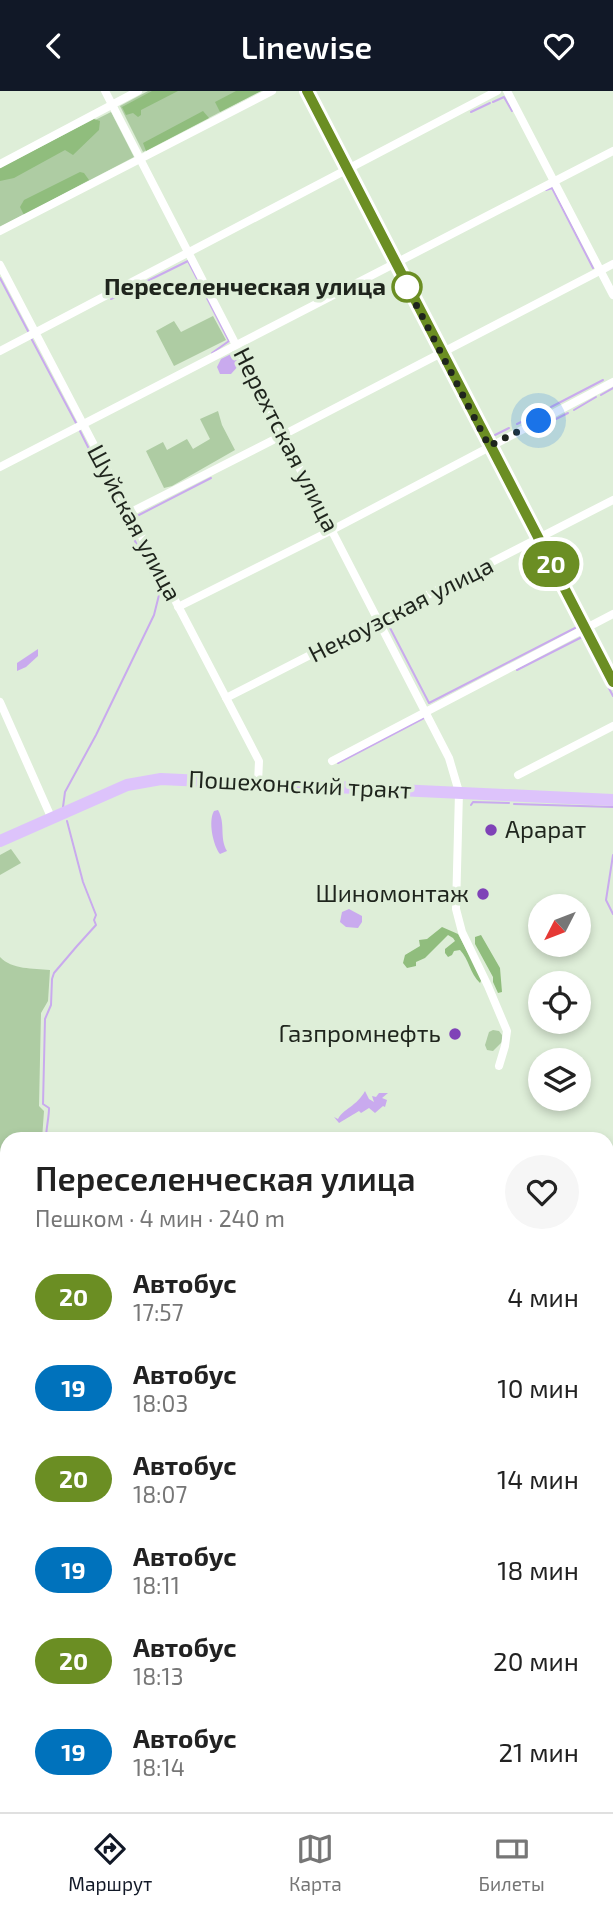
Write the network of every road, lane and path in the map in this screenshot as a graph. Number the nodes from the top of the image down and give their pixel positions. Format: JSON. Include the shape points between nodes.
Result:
{"nodes":[{"id":1,"x":105,"y":91,"type":"edge"},
{"id":2,"x":138,"y":91,"type":"edge"},
{"id":3,"x":272,"y":91,"type":"edge"},
{"id":4,"x":307,"y":91,"type":"edge"},
{"id":5,"x":497,"y":91,"type":"edge"},
{"id":6,"x":507,"y":91,"type":"edge"},
{"id":7,"x":112,"y":104,"type":"junction"},
{"id":8,"x":613,"y":151,"type":"edge"},
{"id":9,"x":140,"y":159,"type":"junction"},
{"id":10,"x":0,"y":164,"type":"edge"},
{"id":11,"x":347,"y":169,"type":"junction"},
{"id":12,"x":555,"y":181,"type":"junction"},
{"id":13,"x":0,"y":231,"type":"edge"},
{"id":14,"x":189,"y":253,"type":"junction"},
{"id":15,"x":395,"y":263,"type":"junction"},
{"id":16,"x":613,"y":264,"type":"edge"},
{"id":17,"x":0,"y":265,"type":"edge"},
{"id":18,"x":601,"y":270,"type":"junction"},
{"id":19,"x":613,"y":295,"type":"edge"},
{"id":20,"x":31,"y":333,"type":"junction"},
{"id":21,"x":237,"y":345,"type":"junction"},
{"id":22,"x":0,"y":351,"type":"edge"},
{"id":23,"x":441,"y":352,"type":"junction"},
{"id":24,"x":613,"y":382,"type":"edge"},
{"id":25,"x":79,"y":426,"type":"junction"},
{"id":26,"x":283,"y":435,"type":"junction"},
{"id":27,"x":489,"y":446,"type":"junction"},
{"id":28,"x":0,"y":467,"type":"edge"},
{"id":29,"x":613,"y":500,"type":"edge"},
{"id":30,"x":129,"y":513,"type":"junction"},
{"id":31,"x":332,"y":530,"type":"junction"},
{"id":32,"x":538,"y":539,"type":"junction"},
{"id":33,"x":178,"y":607,"type":"junction"},
{"id":34,"x":613,"y":614,"type":"edge"},
{"id":35,"x":379,"y":621,"type":"junction"},
{"id":36,"x":585,"y":628,"type":"junction"},
{"id":37,"x":613,"y":682,"type":"edge"},
{"id":38,"x":226,"y":698,"type":"junction"},
{"id":39,"x":0,"y":702,"type":"edge"},
{"id":40,"x":426,"y":712,"type":"junction"},
{"id":41,"x":613,"y":726,"type":"edge"},
{"id":42,"x":332,"y":761,"type":"dead end"},
{"id":43,"x":518,"y":775,"type":"dead end"},
{"id":44,"x":258,"y":783,"type":"junction"},
{"id":45,"x":459,"y":792,"type":"junction"},
{"id":46,"x":613,"y":800,"type":"edge"},
{"id":47,"x":51,"y":817,"type":"junction"},
{"id":48,"x":0,"y":841,"type":"edge"},
{"id":49,"x":499,"y":1066,"type":"dead end"}],
"edges":[{"from":1,"to":7,"type":"street","name":"Нерехтская улица"},
{"from":2,"to":7,"type":"street"},
{"from":3,"to":9,"type":"street"},
{"from":4,"to":11,"type":"street"},
{"from":5,"to":11,"type":"street"},
{"from":6,"to":12,"type":"street"},
{"from":7,"to":9,"type":"street","name":"Нерехтская улица"},
{"from":7,"to":10,"type":"street"},
{"from":8,"to":12,"type":"street"},
{"from":9,"to":13,"type":"street"},
{"from":9,"to":14,"type":"street","name":"Нерехтская улица"},
{"from":11,"to":14,"type":"street"},
{"from":11,"to":15,"type":"street"},
{"from":12,"to":15,"type":"street"},
{"from":12,"to":18,"type":"street"},
{"from":14,"to":20,"type":"street"},
{"from":14,"to":21,"type":"street","name":"Нерехтская улица"},
{"from":15,"to":21,"type":"street"},
{"from":15,"to":23,"type":"street"},
{"from":16,"to":18,"type":"street"},
{"from":17,"to":20,"type":"street","name":"Шуйская улица"},
{"from":18,"to":19,"type":"street"},
{"from":18,"to":23,"type":"street"},
{"from":20,"to":22,"type":"street"},
{"from":20,"to":25,"type":"street","name":"Шуйская улица"},
{"from":21,"to":25,"type":"street"},
{"from":21,"to":26,"type":"street","name":"Нерехтская улица"},
{"from":23,"to":26,"type":"street"},
{"from":23,"to":27,"type":"street"},
{"from":24,"to":27,"type":"street"},
{"from":25,"to":28,"type":"street"},
{"from":25,"to":30,"type":"street","name":"Шуйская улица"},
{"from":26,"to":30,"type":"street"},
{"from":26,"to":31,"type":"street","name":"Нерехтская улица"},
{"from":27,"to":31,"type":"street"},
{"from":27,"to":32,"type":"street"},
{"from":29,"to":32,"type":"street","name":"Некоузская улица"},
{"from":30,"to":33,"type":"street","name":"Шуйская улица"},
{"from":31,"to":33,"type":"street"},
{"from":31,"to":35,"type":"street","name":"Нерехтская улица"},
{"from":32,"to":35,"type":"street","name":"Некоузская улица"},
{"from":32,"to":36,"type":"street"},
{"from":33,"to":38,"type":"street","name":"Шуйская улица"},
{"from":34,"to":36,"type":"street"},
{"from":35,"to":38,"type":"street","name":"Некоузская улица"},
{"from":35,"to":40,"type":"street","name":"Нерехтская улица"},
{"from":36,"to":37,"type":"street"},
{"from":36,"to":40,"type":"street"},
{"from":38,"to":44,"type":"street","name":"Шуйская улица","via":[[259,761]]},
{"from":39,"to":47,"type":"street"},
{"from":40,"to":42,"type":"street"},
{"from":40,"to":45,"type":"street","name":"Нерехтская улица","via":[[449,758]]},
{"from":41,"to":43,"type":"street"},
{"from":44,"to":45,"type":"main road","name":"Пошехонский тракт"},
{"from":44,"to":47,"type":"main road","name":"Пошехонский тракт","via":[[138,782]]},
{"from":45,"to":46,"type":"main road","name":"Пошехонский тракт"},
{"from":45,"to":49,"type":"street","name":"Нерехтская улица","via":[[456,909],[506,1031]]},
{"from":47,"to":48,"type":"main road","name":"Пошехонский тракт"}]}
